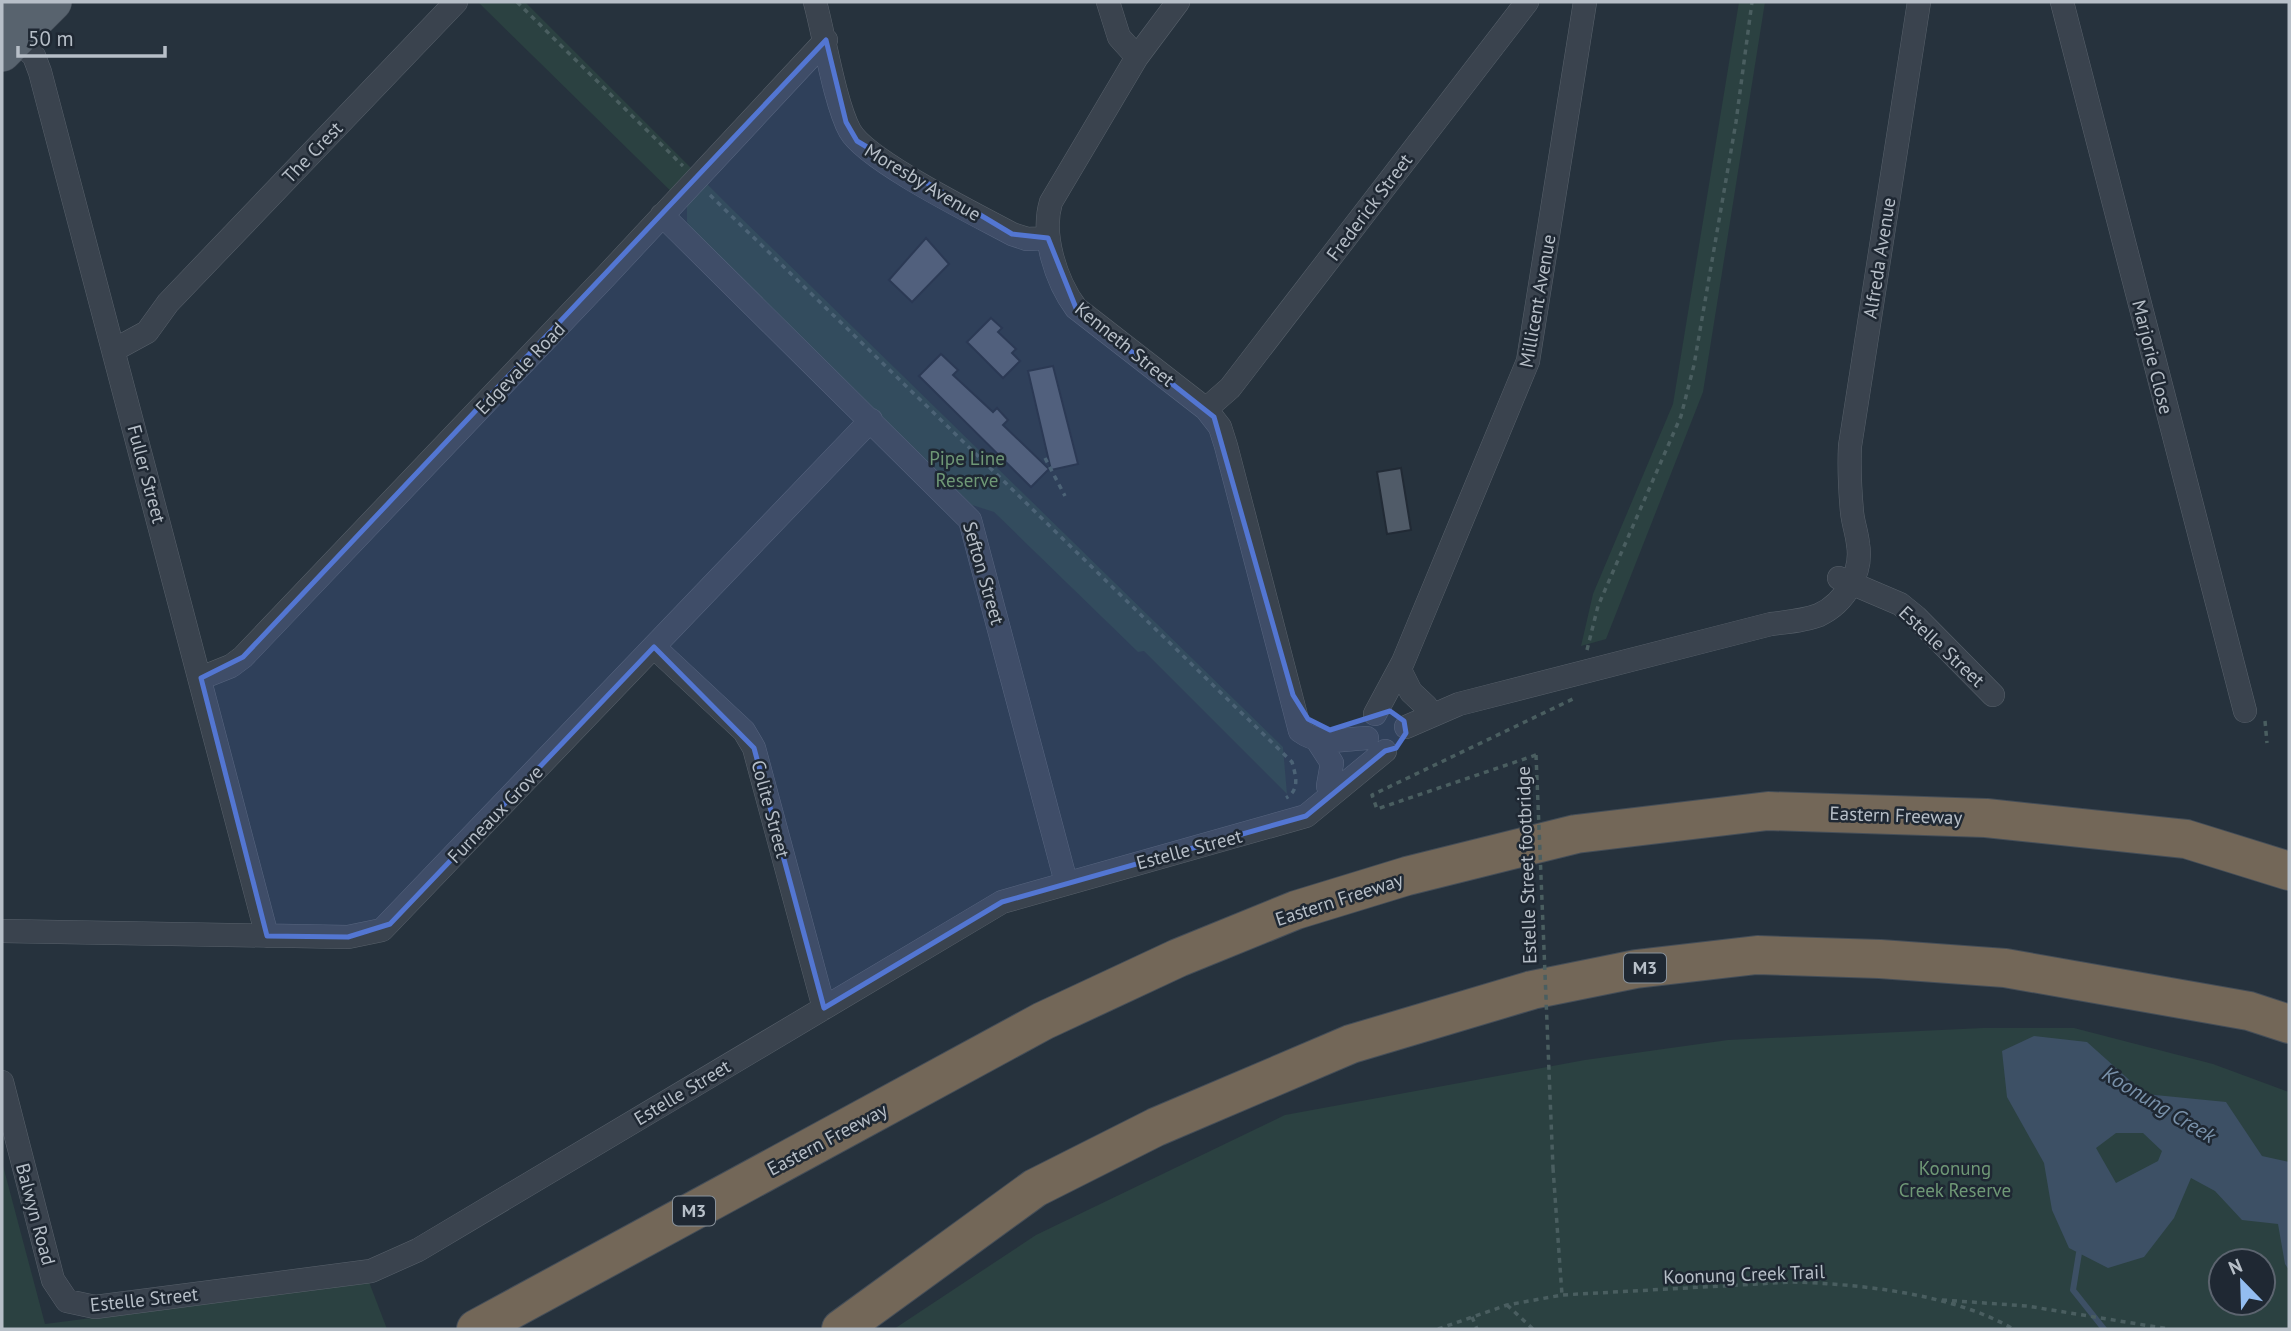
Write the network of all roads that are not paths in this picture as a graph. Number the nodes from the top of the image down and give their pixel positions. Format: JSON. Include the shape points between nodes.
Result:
{"nodes":[{"id":1,"x":12,"y":2,"type":"edge"},
{"id":2,"x":53,"y":2,"type":"edge"},
{"id":3,"x":456,"y":2,"type":"edge"},
{"id":4,"x":816,"y":2,"type":"edge"},
{"id":5,"x":1108,"y":2,"type":"edge"},
{"id":6,"x":1178,"y":2,"type":"edge"},
{"id":7,"x":1527,"y":2,"type":"edge"},
{"id":8,"x":1585,"y":2,"type":"edge"},
{"id":9,"x":1919,"y":2,"type":"edge"},
{"id":10,"x":2062,"y":2,"type":"edge"},
{"id":11,"x":5,"y":33,"type":"edge"},
{"id":12,"x":826,"y":40,"type":"junction"},
{"id":13,"x":1137,"y":57,"type":"junction"},
{"id":14,"x":662,"y":215,"type":"junction"},
{"id":15,"x":1048,"y":238,"type":"junction"},
{"id":16,"x":112,"y":342,"type":"junction"},
{"id":17,"x":1206,"y":409,"type":"junction"},
{"id":18,"x":871,"y":420,"type":"junction"},
{"id":19,"x":1844,"y":580,"type":"junction"},
{"id":20,"x":654,"y":647,"type":"junction"},
{"id":21,"x":1402,"y":667,"type":"junction"},
{"id":22,"x":201,"y":678,"type":"junction"},
{"id":23,"x":1293,"y":695,"type":"junction"},
{"id":24,"x":1993,"y":695,"type":"dead end"},
{"id":25,"x":1459,"y":704,"type":"junction"},
{"id":26,"x":1426,"y":706,"type":"junction"},
{"id":27,"x":2254,"y":713,"type":"road end"},
{"id":28,"x":1383,"y":727,"type":"junction"},
{"id":29,"x":1317,"y":740,"type":"junction"},
{"id":30,"x":1328,"y":786,"type":"junction"},
{"id":31,"x":1284,"y":822,"type":"junction"},
{"id":32,"x":2289,"y":870,"type":"edge"},
{"id":33,"x":1066,"y":883,"type":"junction"},
{"id":34,"x":2,"y":930,"type":"edge"},
{"id":35,"x":267,"y":936,"type":"junction"},
{"id":36,"x":824,"y":1008,"type":"junction"},
{"id":37,"x":2289,"y":1024,"type":"edge"},
{"id":38,"x":2,"y":1082,"type":"edge"},
{"id":39,"x":68,"y":1301,"type":"joint"},
{"id":40,"x":476,"y":1329,"type":"edge"},
{"id":41,"x":841,"y":1329,"type":"edge"}],
"edges":[{"from":1,"to":11,"type":"main road"},
{"from":2,"to":11,"type":"main road"},
{"from":3,"to":16,"type":"street","name":"The Crest","via":[[168,303],[147,332]]},
{"from":4,"to":12,"type":"street","name":"Moresby Avenue"},
{"from":5,"to":13,"type":"street","via":[[1119,37]]},
{"from":6,"to":13,"type":"street","name":"Kenneth Street"},
{"from":7,"to":17,"type":"street","name":"Frederick Street","via":[[1230,388]]},
{"from":8,"to":21,"type":"street","name":"Millicent Avenue","via":[[1528,361]]},
{"from":9,"to":19,"type":"street","name":"Alfreda Avenue","via":[[1850,446],[1852,515]]},
{"from":10,"to":27,"type":"street","name":"Marjorie Close"},
{"from":11,"to":16,"type":"street","name":"Fuller Street","via":[[34,56],[40,72]]},
{"from":12,"to":14,"type":"street","name":"Edgevale Road"},
{"from":12,"to":15,"type":"street","name":"Moresby Avenue","via":[[846,122],[868,151],[1012,234]]},
{"from":13,"to":15,"type":"street","name":"Kenneth Street","via":[[1057,190],[1048,213]]},
{"from":14,"to":18,"type":"street","name":"Sefton Street"},
{"from":14,"to":22,"type":"street","name":"Edgevale Road","via":[[243,657]]},
{"from":15,"to":17,"type":"street","name":"Kenneth Street","via":[[1063,287],[1076,308]]},
{"from":16,"to":22,"type":"street","name":"Fuller Street"},
{"from":17,"to":23,"type":"street","name":"Kenneth Street","via":[[1224,436]]},
{"from":18,"to":20,"type":"street","name":"Furneaux Grove"},
{"from":18,"to":33,"type":"street","name":"Sefton Street","via":[[966,513],[974,527]]},
{"from":19,"to":24,"type":"street","name":"Estelle Street","via":[[1899,604],[1916,617]]},
{"from":19,"to":25,"type":"street","name":"Estelle Street","via":[[1771,624]]},
{"from":20,"to":35,"type":"street","name":"Furneaux Grove","via":[[382,930],[360,936]]},
{"from":20,"to":36,"type":"street","name":"Colite Street","via":[[744,731],[754,748]]},
{"from":21,"to":26,"type":"street","via":[[1411,692]]},
{"from":21,"to":28,"type":"street","name":"Millicent Avenue"},
{"from":22,"to":35,"type":"street","name":"Fuller Street"},
{"from":23,"to":28,"type":"street","name":"Kenneth Street","via":[[1308,719],[1322,729]]},
{"from":23,"to":29,"type":"street","name":"Kenneth Street","via":[[1300,730]]},
{"from":25,"to":26,"type":"street","name":"Estelle Street"},
{"from":25,"to":28,"type":"street","name":"Estelle Street"},
{"from":26,"to":28,"type":"street","name":"Estelle Street"},
{"from":28,"to":29,"type":"street"},
{"from":28,"to":30,"type":"street","name":"Estelle Street"},
{"from":28,"to":31,"type":"street","name":"Estelle Street","via":[[1317,810]]},
{"from":29,"to":30,"type":"street","via":[[1332,763]]},
{"from":30,"to":31,"type":"street","name":"Estelle Street"},
{"from":31,"to":33,"type":"street","name":"Estelle Street"},
{"from":32,"to":40,"type":"highway","name":"Eastern Freeway","number":"M3","via":[[2186,839],[1986,818],[1768,811],[1576,834],[1433,870],[1296,910],[1043,1021]]},
{"from":33,"to":36,"type":"street","name":"Estelle Street","via":[[1002,902]]},
{"from":34,"to":35,"type":"street","name":"Furneaux Grove"},
{"from":36,"to":39,"type":"street","name":"Estelle Street","via":[[387,1266],[95,1307]]},
{"from":37,"to":41,"type":"highway","number":"M3","via":[[2249,1011],[2005,968],[1880,958],[1757,955],[1636,969],[1532,990],[1352,1044],[1156,1127],[1035,1188]]},
{"from":38,"to":39,"type":"street","name":"Balwyn Road","via":[[53,1280]]}]}
